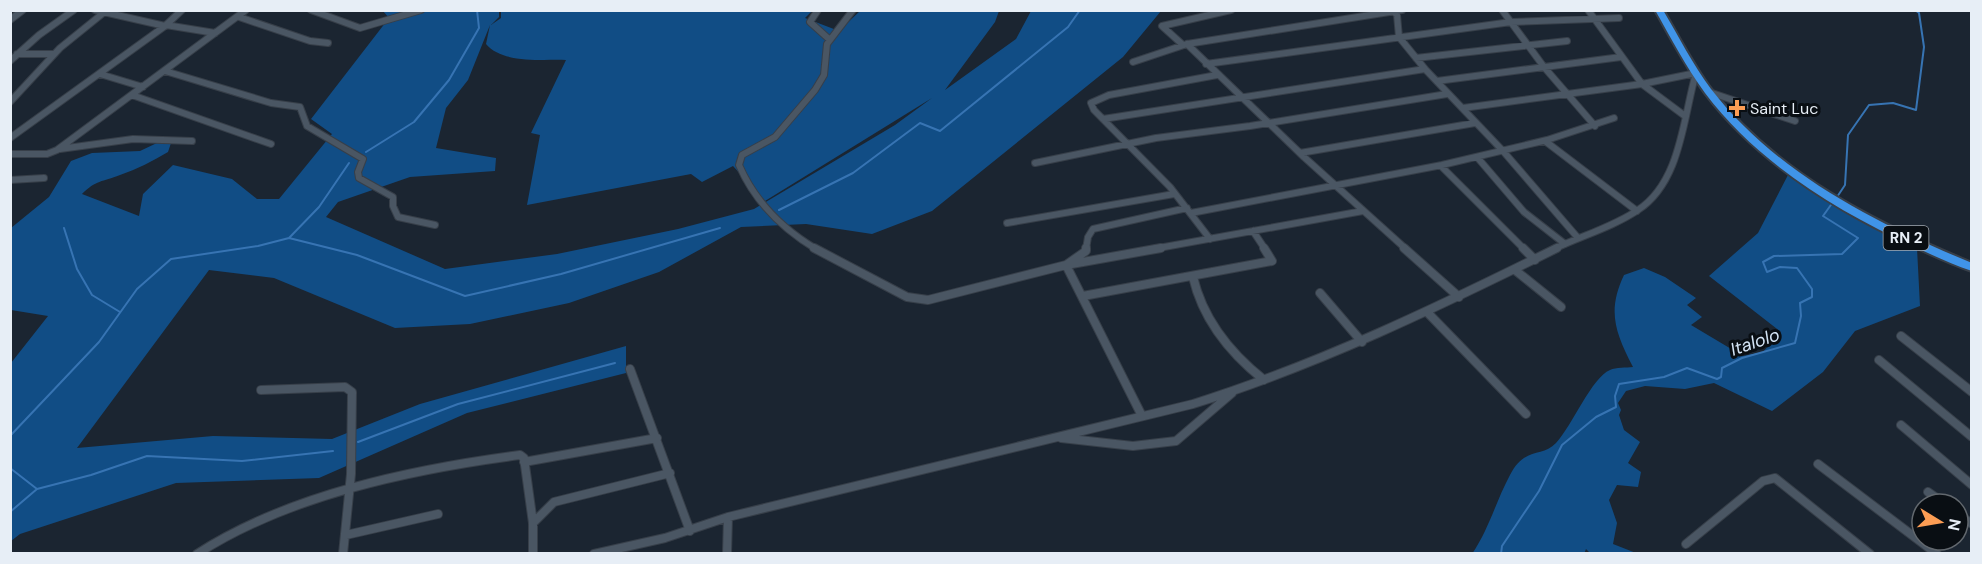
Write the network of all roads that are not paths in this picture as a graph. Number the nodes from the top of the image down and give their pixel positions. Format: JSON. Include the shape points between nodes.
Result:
{"nodes":[{"id":1,"x":23,"y":10,"type":"edge"},
{"id":2,"x":74,"y":10,"type":"edge"},
{"id":3,"x":95,"y":10,"type":"edge"},
{"id":4,"x":182,"y":10,"type":"edge"},
{"id":5,"x":311,"y":10,"type":"edge"},
{"id":6,"x":421,"y":10,"type":"edge"},
{"id":7,"x":818,"y":10,"type":"edge"},
{"id":8,"x":853,"y":10,"type":"edge"},
{"id":9,"x":1231,"y":10,"type":"edge"},
{"id":10,"x":1402,"y":10,"type":"edge"},
{"id":11,"x":1502,"y":10,"type":"edge"},
{"id":12,"x":1588,"y":10,"type":"edge"},
{"id":13,"x":1659,"y":10,"type":"edge"},
{"id":14,"x":105,"y":12,"type":"edge"},
{"id":15,"x":242,"y":12,"type":"edge"},
{"id":16,"x":1214,"y":12,"type":"edge"},
{"id":17,"x":1394,"y":12,"type":"edge"},
{"id":18,"x":1592,"y":17,"type":"junction"},
{"id":19,"x":1619,"y":18,"type":"dead end"},
{"id":20,"x":10,"y":20,"type":"edge"},
{"id":21,"x":1511,"y":22,"type":"junction"},
{"id":22,"x":166,"y":25,"type":"junction"},
{"id":23,"x":215,"y":33,"type":"junction"},
{"id":24,"x":1399,"y":37,"type":"junction"},
{"id":25,"x":830,"y":40,"type":"junction"},
{"id":26,"x":1567,"y":41,"type":"dead end"},
{"id":27,"x":328,"y":43,"type":"dead end"},
{"id":28,"x":1185,"y":44,"type":"junction"},
{"id":29,"x":1527,"y":44,"type":"junction"},
{"id":30,"x":17,"y":54,"type":"junction"},
{"id":31,"x":54,"y":54,"type":"junction"},
{"id":32,"x":1621,"y":57,"type":"junction"},
{"id":33,"x":1416,"y":58,"type":"junction"},
{"id":34,"x":10,"y":61,"type":"edge"},
{"id":35,"x":1132,"y":62,"type":"dead end"},
{"id":36,"x":1206,"y":64,"type":"junction"},
{"id":37,"x":1544,"y":67,"type":"junction"},
{"id":38,"x":1425,"y":69,"type":"junction"},
{"id":39,"x":165,"y":71,"type":"junction"},
{"id":40,"x":1696,"y":73,"type":"junction"},
{"id":41,"x":100,"y":74,"type":"junction"},
{"id":42,"x":1217,"y":75,"type":"junction"},
{"id":43,"x":1437,"y":81,"type":"junction"},
{"id":44,"x":1642,"y":84,"type":"junction"},
{"id":45,"x":143,"y":87,"type":"junction"},
{"id":46,"x":1709,"y":92,"type":"junction"},
{"id":47,"x":1448,"y":94,"type":"junction"},
{"id":48,"x":132,"y":95,"type":"junction"},
{"id":49,"x":1567,"y":95,"type":"junction"},
{"id":50,"x":1242,"y":98,"type":"junction"},
{"id":51,"x":10,"y":102,"type":"edge"},
{"id":52,"x":1463,"y":108,"type":"junction"},
{"id":53,"x":1685,"y":116,"type":"junction"},
{"id":54,"x":1614,"y":118,"type":"dead end"},
{"id":55,"x":1103,"y":119,"type":"junction"},
{"id":56,"x":1795,"y":121,"type":"dead end"},
{"id":57,"x":1270,"y":123,"type":"junction"},
{"id":58,"x":1475,"y":123,"type":"junction"},
{"id":59,"x":1595,"y":126,"type":"junction"},
{"id":60,"x":10,"y":138,"type":"edge"},
{"id":61,"x":192,"y":141,"type":"dead end"},
{"id":62,"x":1545,"y":141,"type":"junction"},
{"id":63,"x":271,"y":144,"type":"dead end"},
{"id":64,"x":1130,"y":144,"type":"junction"},
{"id":65,"x":57,"y":150,"type":"junction"},
{"id":66,"x":1503,"y":151,"type":"junction"},
{"id":67,"x":1300,"y":153,"type":"junction"},
{"id":68,"x":10,"y":154,"type":"edge"},
{"id":69,"x":1477,"y":157,"type":"junction"},
{"id":70,"x":1035,"y":164,"type":"dead end"},
{"id":71,"x":1441,"y":166,"type":"junction"},
{"id":72,"x":44,"y":178,"type":"dead end"},
{"id":73,"x":10,"y":180,"type":"edge"},
{"id":74,"x":1338,"y":188,"type":"junction"},
{"id":75,"x":1174,"y":194,"type":"junction"},
{"id":76,"x":1189,"y":211,"type":"junction"},
{"id":77,"x":1363,"y":211,"type":"junction"},
{"id":78,"x":1638,"y":211,"type":"junction"},
{"id":79,"x":1007,"y":223,"type":"dead end"},
{"id":80,"x":435,"y":225,"type":"dead end"},
{"id":81,"x":1253,"y":231,"type":"junction"},
{"id":82,"x":1578,"y":237,"type":"junction"},
{"id":83,"x":1210,"y":239,"type":"junction"},
{"id":84,"x":1565,"y":244,"type":"junction"},
{"id":85,"x":1535,"y":260,"type":"junction"},
{"id":86,"x":1066,"y":265,"type":"junction"},
{"id":87,"x":1971,"y":267,"type":"edge"},
{"id":88,"x":1515,"y":270,"type":"junction"},
{"id":89,"x":1193,"y":277,"type":"junction"},
{"id":90,"x":1320,"y":293,"type":"dead end"},
{"id":91,"x":1083,"y":296,"type":"junction"},
{"id":92,"x":1459,"y":297,"type":"junction"},
{"id":93,"x":1562,"y":307,"type":"dead end"},
{"id":94,"x":1427,"y":312,"type":"junction"},
{"id":95,"x":1901,"y":336,"type":"dead end"},
{"id":96,"x":1362,"y":342,"type":"junction"},
{"id":97,"x":1879,"y":360,"type":"dead end"},
{"id":98,"x":630,"y":369,"type":"dead end"},
{"id":99,"x":1264,"y":380,"type":"junction"},
{"id":100,"x":261,"y":390,"type":"dead end"},
{"id":101,"x":1233,"y":392,"type":"junction"},
{"id":102,"x":1971,"y":392,"type":"edge"},
{"id":103,"x":1526,"y":414,"type":"dead end"},
{"id":104,"x":1142,"y":416,"type":"junction"},
{"id":105,"x":1900,"y":425,"type":"dead end"},
{"id":106,"x":1055,"y":437,"type":"junction"},
{"id":107,"x":1971,"y":437,"type":"edge"},
{"id":108,"x":657,"y":438,"type":"junction"},
{"id":109,"x":524,"y":462,"type":"junction"},
{"id":110,"x":1818,"y":464,"type":"dead end"},
{"id":111,"x":670,"y":474,"type":"junction"},
{"id":112,"x":1971,"y":485,"type":"edge"},
{"id":113,"x":349,"y":490,"type":"junction"},
{"id":114,"x":438,"y":514,"type":"dead end"},
{"id":115,"x":728,"y":517,"type":"junction"},
{"id":116,"x":534,"y":523,"type":"junction"},
{"id":117,"x":690,"y":531,"type":"junction"},
{"id":118,"x":346,"y":535,"type":"junction"},
{"id":119,"x":1686,"y":544,"type":"dead end"},
{"id":120,"x":197,"y":554,"type":"edge"},
{"id":121,"x":343,"y":554,"type":"edge"},
{"id":122,"x":533,"y":554,"type":"edge"},
{"id":123,"x":594,"y":554,"type":"edge"},
{"id":124,"x":727,"y":554,"type":"edge"},
{"id":125,"x":1870,"y":554,"type":"edge"},
{"id":126,"x":1937,"y":554,"type":"edge"}],
"edges":[{"from":1,"to":20,"type":"street"},
{"from":2,"to":30,"type":"street"},
{"from":3,"to":14,"type":"street"},
{"from":4,"to":22,"type":"street"},
{"from":5,"to":6,"type":"street","via":[[360,28]]},
{"from":7,"to":25,"type":"street","via":[[810,22]]},
{"from":8,"to":25,"type":"street"},
{"from":9,"to":16,"type":"street"},
{"from":10,"to":17,"type":"street"},
{"from":11,"to":21,"type":"street"},
{"from":12,"to":18,"type":"street"},
{"from":13,"to":40,"type":"highway","number":"RN 2"},
{"from":14,"to":22,"type":"street"},
{"from":14,"to":31,"type":"street"},
{"from":15,"to":23,"type":"street"},
{"from":15,"to":27,"type":"street","via":[[315,42]]},
{"from":16,"to":28,"type":"street","via":[[1162,26]]},
{"from":17,"to":24,"type":"street"},
{"from":17,"to":28,"type":"street"},
{"from":18,"to":19,"type":"street"},
{"from":18,"to":21,"type":"street"},
{"from":18,"to":32,"type":"street"},
{"from":21,"to":24,"type":"street"},
{"from":21,"to":29,"type":"street"},
{"from":22,"to":23,"type":"street"},
{"from":22,"to":41,"type":"street"},
{"from":23,"to":39,"type":"street"},
{"from":24,"to":33,"type":"street"},
{"from":24,"to":36,"type":"street"},
{"from":25,"to":86,"type":"street","via":[[824,75],[815,90],[775,137],[749,150],[739,160],[746,188],[779,225],[870,278],[921,301]]},
{"from":26,"to":29,"type":"street"},
{"from":28,"to":35,"type":"street"},
{"from":28,"to":36,"type":"street"},
{"from":29,"to":33,"type":"street"},
{"from":29,"to":37,"type":"street"},
{"from":30,"to":31,"type":"street"},
{"from":30,"to":34,"type":"street"},
{"from":31,"to":51,"type":"street"},
{"from":32,"to":37,"type":"street"},
{"from":32,"to":44,"type":"street"},
{"from":33,"to":38,"type":"street"},
{"from":36,"to":42,"type":"street"},
{"from":37,"to":43,"type":"street"},
{"from":37,"to":49,"type":"street"},
{"from":38,"to":43,"type":"street"},
{"from":38,"to":50,"type":"street"},
{"from":39,"to":45,"type":"street"},
{"from":39,"to":80,"type":"street","via":[[272,104],[300,106],[307,126],[363,159],[359,178],[391,195],[398,217]]},
{"from":40,"to":44,"type":"street"},
{"from":40,"to":46,"type":"highway","number":"RN 2"},
{"from":40,"to":53,"type":"street"},
{"from":41,"to":45,"type":"street"},
{"from":41,"to":60,"type":"street"},
{"from":42,"to":50,"type":"street"},
{"from":42,"to":55,"type":"street","via":[[1099,97],[1091,106]]},
{"from":43,"to":47,"type":"street"},
{"from":44,"to":49,"type":"street"},
{"from":44,"to":53,"type":"street"},
{"from":45,"to":48,"type":"street"},
{"from":46,"to":56,"type":"street"},
{"from":46,"to":87,"type":"highway","number":"RN 2","via":[[1751,138],[1830,196],[1904,237]]},
{"from":47,"to":52,"type":"street"},
{"from":47,"to":57,"type":"street"},
{"from":48,"to":63,"type":"street"},
{"from":48,"to":65,"type":"street"},
{"from":49,"to":52,"type":"street"},
{"from":49,"to":59,"type":"street"},
{"from":50,"to":55,"type":"street"},
{"from":50,"to":57,"type":"street"},
{"from":52,"to":58,"type":"street"},
{"from":53,"to":78,"type":"street","via":[[1668,174],[1655,195]]},
{"from":54,"to":59,"type":"street"},
{"from":55,"to":64,"type":"street"},
{"from":57,"to":64,"type":"street"},
{"from":57,"to":67,"type":"street"},
{"from":58,"to":66,"type":"street"},
{"from":58,"to":67,"type":"street"},
{"from":59,"to":62,"type":"street"},
{"from":61,"to":65,"type":"street","via":[[133,139]]},
{"from":62,"to":66,"type":"street"},
{"from":62,"to":78,"type":"street"},
{"from":64,"to":70,"type":"street"},
{"from":64,"to":75,"type":"street"},
{"from":65,"to":68,"type":"street"},
{"from":66,"to":69,"type":"street"},
{"from":66,"to":82,"type":"street"},
{"from":67,"to":74,"type":"street"},
{"from":69,"to":71,"type":"street"},
{"from":69,"to":84,"type":"street","via":[[1524,212]]},
{"from":71,"to":74,"type":"street"},
{"from":71,"to":85,"type":"street"},
{"from":72,"to":73,"type":"street"},
{"from":74,"to":76,"type":"street"},
{"from":74,"to":77,"type":"street"},
{"from":75,"to":76,"type":"street"},
{"from":75,"to":79,"type":"street"},
{"from":76,"to":83,"type":"street"},
{"from":76,"to":86,"type":"street","via":[[1093,229],[1086,251]]},
{"from":77,"to":81,"type":"street"},
{"from":77,"to":92,"type":"street"},
{"from":78,"to":82,"type":"street"},
{"from":81,"to":83,"type":"street"},
{"from":81,"to":89,"type":"street","via":[[1272,261]]},
{"from":82,"to":84,"type":"street"},
{"from":83,"to":86,"type":"street"},
{"from":84,"to":85,"type":"street"},
{"from":85,"to":88,"type":"street"},
{"from":86,"to":91,"type":"street"},
{"from":88,"to":92,"type":"street"},
{"from":88,"to":93,"type":"street"},
{"from":89,"to":91,"type":"street"},
{"from":89,"to":99,"type":"street","via":[[1199,298],[1228,347]]},
{"from":90,"to":96,"type":"street"},
{"from":91,"to":104,"type":"street"},
{"from":92,"to":94,"type":"street"},
{"from":94,"to":96,"type":"street"},
{"from":94,"to":103,"type":"street"},
{"from":95,"to":102,"type":"street"},
{"from":96,"to":99,"type":"street"},
{"from":97,"to":107,"type":"street"},
{"from":98,"to":108,"type":"street"},
{"from":99,"to":101,"type":"street"},
{"from":100,"to":113,"type":"street","via":[[350,388]]},
{"from":101,"to":104,"type":"street"},
{"from":101,"to":106,"type":"street","via":[[1176,441],[1167,444],[1117,446]]},
{"from":104,"to":106,"type":"street"},
{"from":105,"to":112,"type":"street"},
{"from":106,"to":115,"type":"street"},
{"from":108,"to":109,"type":"street"},
{"from":108,"to":111,"type":"street"},
{"from":109,"to":113,"type":"street","via":[[517,455]]},
{"from":109,"to":116,"type":"street"},
{"from":110,"to":126,"type":"street"},
{"from":111,"to":116,"type":"street","via":[[554,502]]},
{"from":111,"to":117,"type":"street"},
{"from":113,"to":118,"type":"street"},
{"from":113,"to":120,"type":"street","via":[[248,522]]},
{"from":114,"to":118,"type":"street"},
{"from":115,"to":117,"type":"street"},
{"from":115,"to":124,"type":"street"},
{"from":116,"to":122,"type":"street"},
{"from":117,"to":123,"type":"street"},
{"from":118,"to":121,"type":"street"},
{"from":119,"to":125,"type":"street","via":[[1763,481],[1775,478]]}]}
